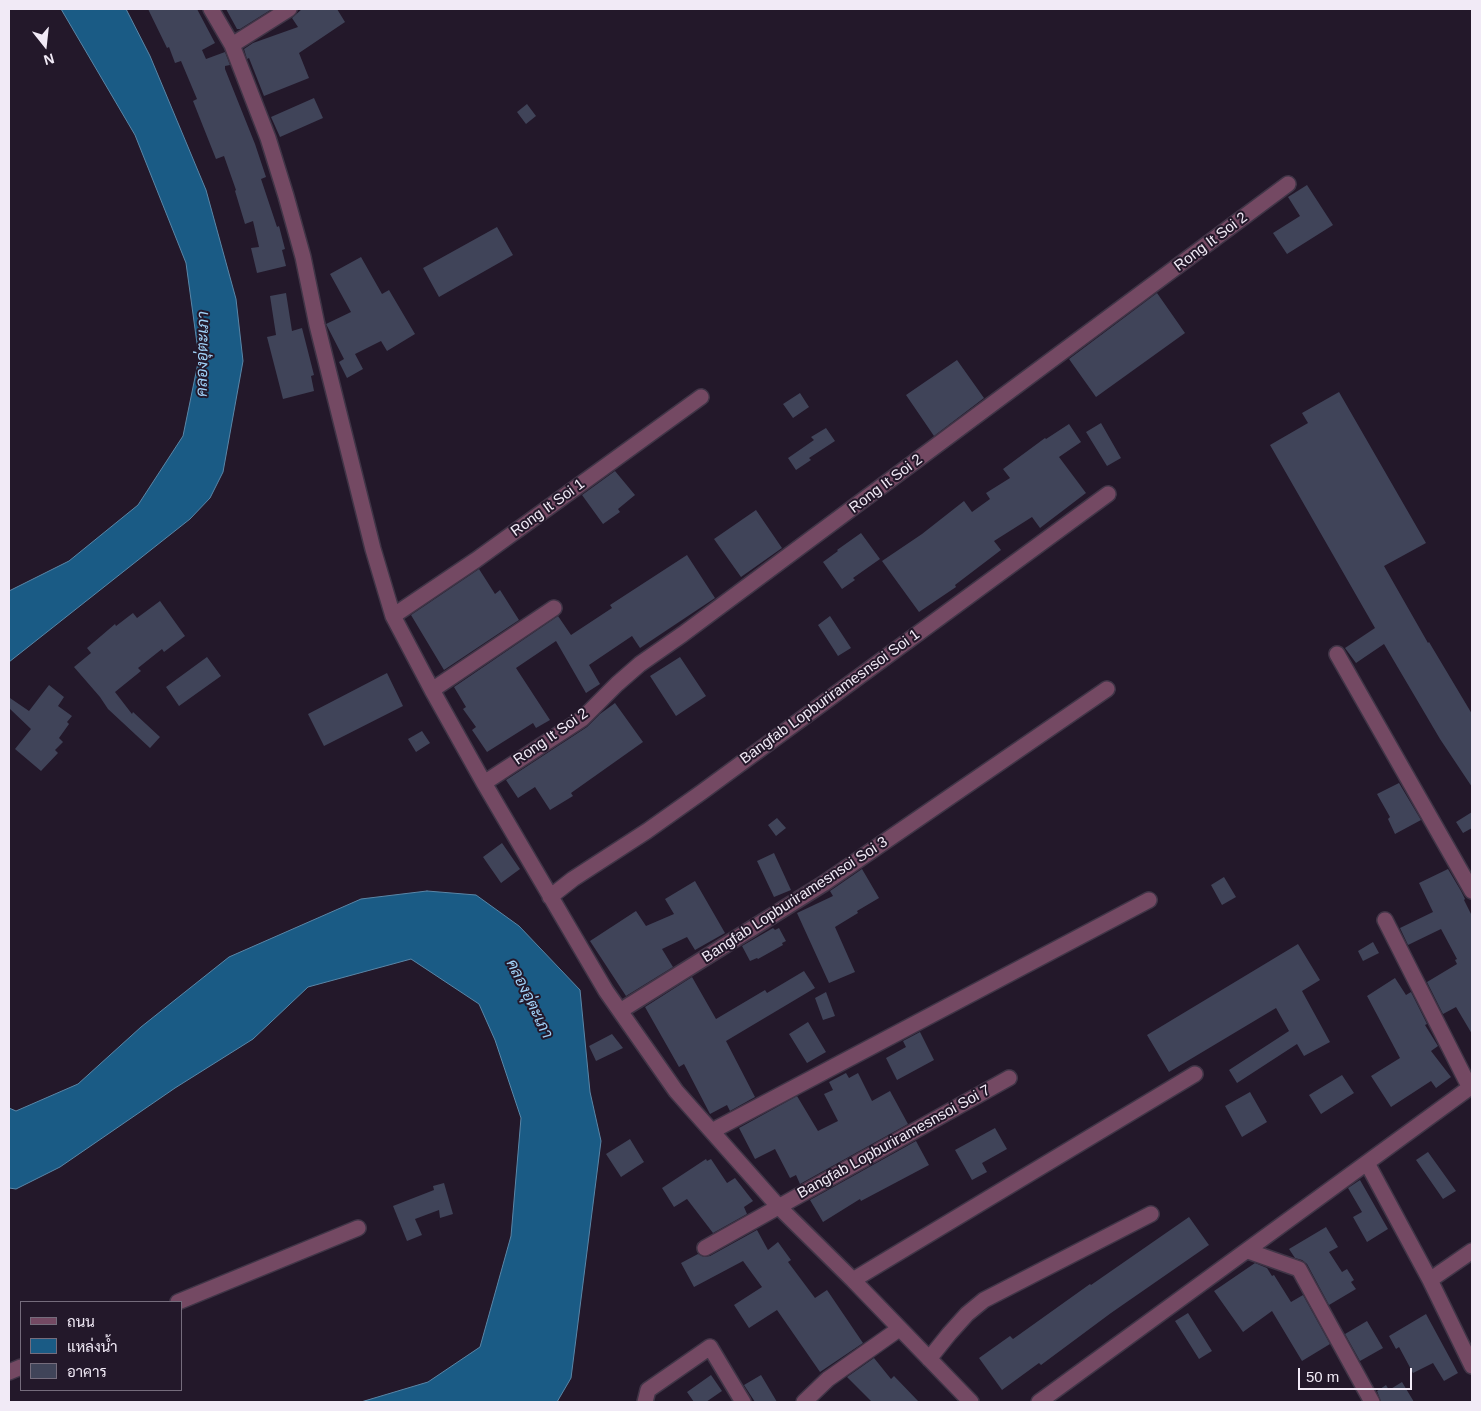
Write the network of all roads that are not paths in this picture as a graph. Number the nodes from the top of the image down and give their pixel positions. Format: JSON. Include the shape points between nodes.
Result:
{"nodes":[{"id":1,"x":211,"y":9,"type":"edge"},
{"id":2,"x":289,"y":9,"type":"edge"},
{"id":3,"x":232,"y":45,"type":"junction"},
{"id":4,"x":1288,"y":184,"type":"dead end"},
{"id":5,"x":701,"y":398,"type":"dead end"},
{"id":6,"x":1108,"y":494,"type":"dead end"},
{"id":7,"x":554,"y":608,"type":"dead end"},
{"id":8,"x":394,"y":616,"type":"junction"},
{"id":9,"x":1337,"y":654,"type":"dead end"},
{"id":10,"x":1107,"y":688,"type":"dead end"},
{"id":11,"x":432,"y":690,"type":"junction"},
{"id":12,"x":484,"y":782,"type":"junction"},
{"id":13,"x":1472,"y":891,"type":"edge"},
{"id":14,"x":550,"y":897,"type":"junction"},
{"id":15,"x":1150,"y":900,"type":"dead end"},
{"id":16,"x":1385,"y":920,"type":"dead end"},
{"id":17,"x":620,"y":1011,"type":"junction"},
{"id":18,"x":1195,"y":1074,"type":"dead end"},
{"id":19,"x":1009,"y":1078,"type":"dead end"},
{"id":20,"x":1471,"y":1087,"type":"edge"},
{"id":21,"x":712,"y":1131,"type":"junction"},
{"id":22,"x":1367,"y":1163,"type":"junction"},
{"id":23,"x":778,"y":1206,"type":"junction"},
{"id":24,"x":1151,"y":1214,"type":"dead end"},
{"id":25,"x":358,"y":1228,"type":"dead end"},
{"id":26,"x":704,"y":1248,"type":"dead end"},
{"id":27,"x":1248,"y":1251,"type":"junction"},
{"id":28,"x":1472,"y":1251,"type":"edge"},
{"id":29,"x":853,"y":1280,"type":"junction"},
{"id":30,"x":1430,"y":1280,"type":"junction"},
{"id":31,"x":180,"y":1301,"type":"edge"},
{"id":32,"x":899,"y":1329,"type":"junction"},
{"id":33,"x":929,"y":1359,"type":"junction"},
{"id":34,"x":1472,"y":1366,"type":"edge"},
{"id":35,"x":645,"y":1402,"type":"edge"},
{"id":36,"x":744,"y":1402,"type":"edge"},
{"id":37,"x":804,"y":1402,"type":"edge"},
{"id":38,"x":971,"y":1402,"type":"edge"},
{"id":39,"x":1039,"y":1402,"type":"edge"},
{"id":40,"x":1372,"y":1402,"type":"edge"}],
"edges":[{"from":1,"to":3,"type":"street"},
{"from":2,"to":3,"type":"street"},
{"from":3,"to":8,"type":"street","via":[[268,138],[286,196],[373,549]]},
{"from":4,"to":12,"type":"street","name":"Rong It Soi 2","via":[[640,664],[582,719]]},
{"from":5,"to":8,"type":"street","name":"Rong It Soi 1"},
{"from":6,"to":14,"type":"street","name":"Bangfab Lopburiramesnsoi Soi 1","via":[[710,786]]},
{"from":7,"to":11,"type":"street"},
{"from":8,"to":11,"type":"street"},
{"from":9,"to":13,"type":"street"},
{"from":10,"to":17,"type":"street","name":"Bangfab Lopburiramesnsoi Soi 3","via":[[823,884]]},
{"from":11,"to":12,"type":"street"},
{"from":12,"to":14,"type":"street"},
{"from":14,"to":17,"type":"street"},
{"from":15,"to":21,"type":"street"},
{"from":16,"to":20,"type":"street"},
{"from":17,"to":21,"type":"street","via":[[676,1091]]},
{"from":18,"to":29,"type":"street"},
{"from":19,"to":23,"type":"street","name":"Bangfab Lopburiramesnsoi Soi 7"},
{"from":20,"to":22,"type":"street"},
{"from":21,"to":23,"type":"street"},
{"from":22,"to":27,"type":"street"},
{"from":22,"to":30,"type":"street"},
{"from":23,"to":26,"type":"street","name":"Bangfab Lopburiramesnsoi Soi 7"},
{"from":23,"to":29,"type":"street"},
{"from":24,"to":33,"type":"street","via":[[984,1300],[948,1334]]},
{"from":25,"to":31,"type":"street"},
{"from":27,"to":39,"type":"street"},
{"from":27,"to":40,"type":"street","via":[[1299,1269]]},
{"from":28,"to":30,"type":"street"},
{"from":29,"to":32,"type":"street"},
{"from":30,"to":34,"type":"street"},
{"from":32,"to":33,"type":"street"},
{"from":32,"to":37,"type":"street","via":[[828,1380]]},
{"from":33,"to":38,"type":"street"},
{"from":35,"to":36,"type":"street","via":[[648,1390],[710,1347]]}]}
